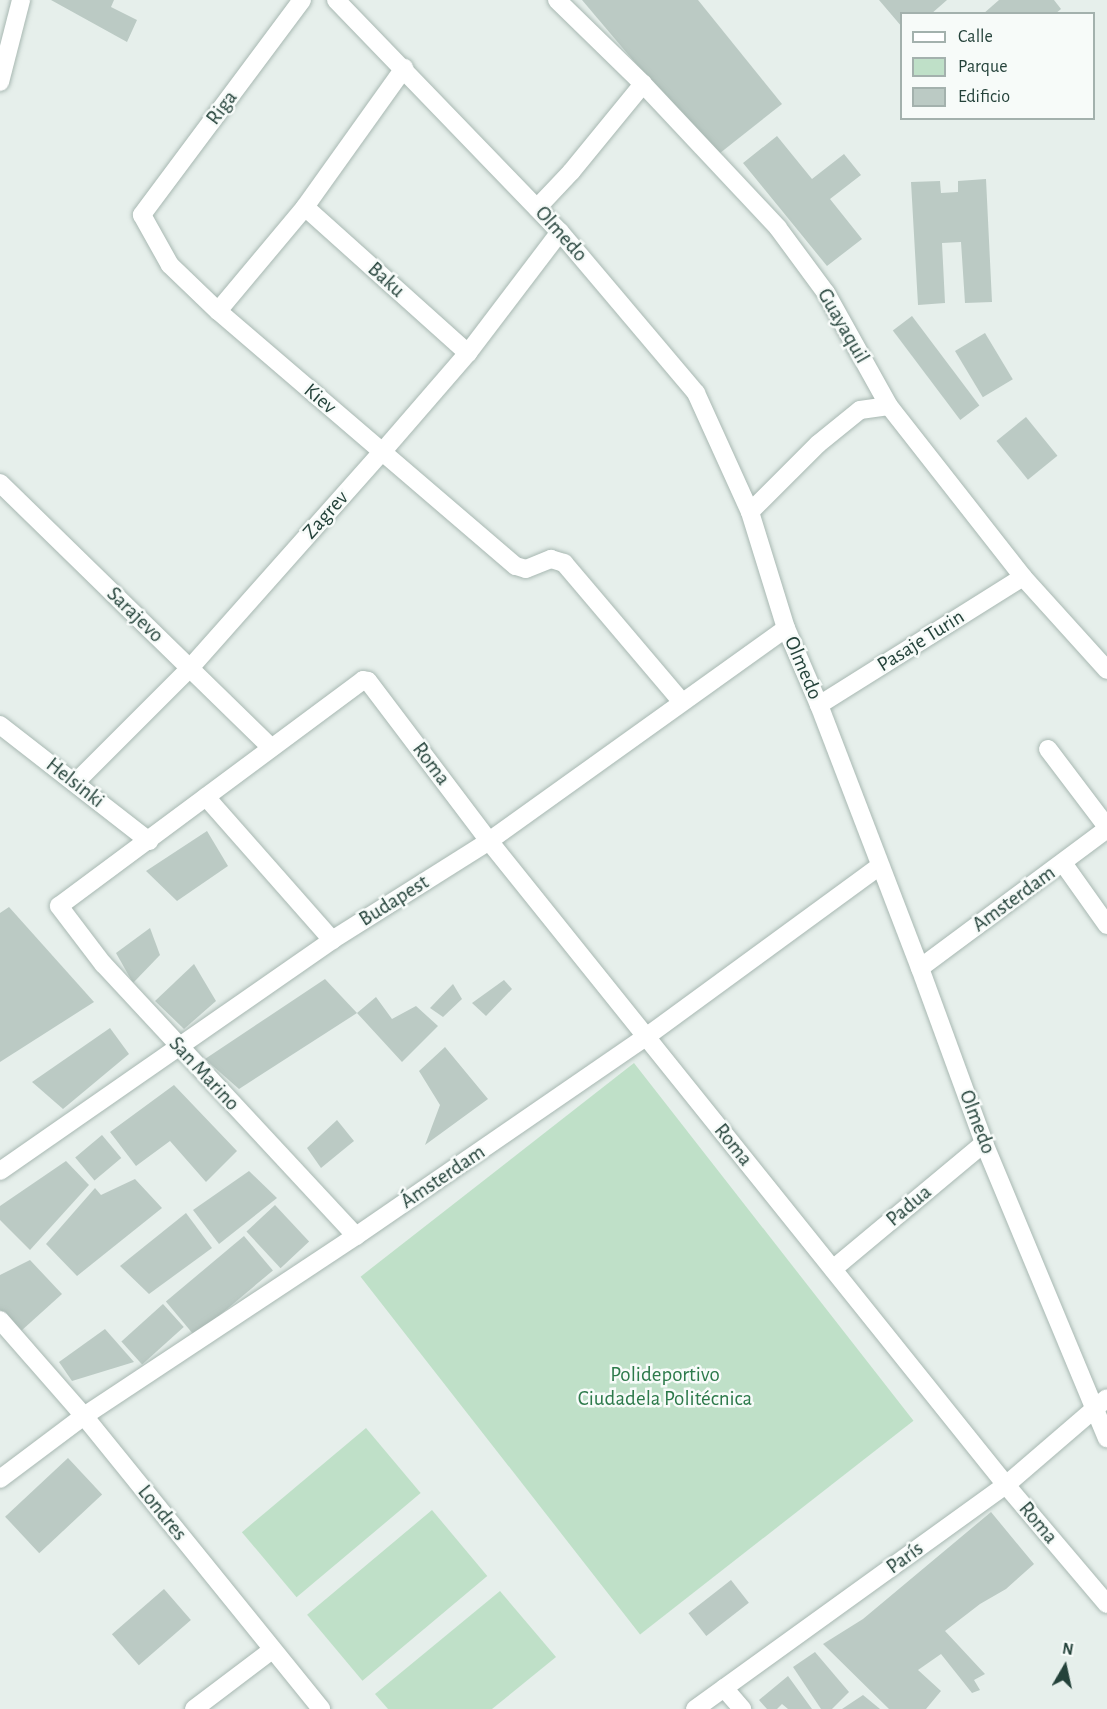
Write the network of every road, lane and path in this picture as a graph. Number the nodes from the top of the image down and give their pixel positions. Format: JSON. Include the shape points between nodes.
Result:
{"nodes":[{"id":1,"x":21,"y":0,"type":"edge"},
{"id":2,"x":302,"y":0,"type":"edge"},
{"id":3,"x":336,"y":0,"type":"edge"},
{"id":4,"x":557,"y":0,"type":"edge"},
{"id":5,"x":404,"y":68,"type":"junction"},
{"id":6,"x":0,"y":82,"type":"edge"},
{"id":7,"x":643,"y":84,"type":"junction"},
{"id":8,"x":305,"y":207,"type":"junction"},
{"id":9,"x":537,"y":208,"type":"junction"},
{"id":10,"x":142,"y":215,"type":"joint"},
{"id":11,"x":560,"y":232,"type":"junction"},
{"id":12,"x":218,"y":311,"type":"junction"},
{"id":13,"x":468,"y":354,"type":"junction"},
{"id":14,"x":889,"y":406,"type":"junction"},
{"id":15,"x":383,"y":451,"type":"junction"},
{"id":16,"x":0,"y":483,"type":"edge"},
{"id":17,"x":750,"y":512,"type":"junction"},
{"id":18,"x":1023,"y":577,"type":"junction"},
{"id":19,"x":786,"y":628,"type":"junction"},
{"id":20,"x":190,"y":668,"type":"junction"},
{"id":21,"x":1107,"y":670,"type":"edge"},
{"id":22,"x":682,"y":702,"type":"junction"},
{"id":23,"x":819,"y":705,"type":"junction"},
{"id":24,"x":0,"y":724,"type":"edge"},
{"id":25,"x":271,"y":747,"type":"junction"},
{"id":26,"x":1048,"y":749,"type":"dead end"},
{"id":27,"x":75,"y":783,"type":"junction"},
{"id":28,"x":206,"y":797,"type":"junction"},
{"id":29,"x":1107,"y":828,"type":"edge"},
{"id":30,"x":489,"y":841,"type":"junction"},
{"id":31,"x":149,"y":842,"type":"junction"},
{"id":32,"x":1064,"y":863,"type":"junction"},
{"id":33,"x":880,"y":866,"type":"junction"},
{"id":34,"x":1107,"y":925,"type":"edge"},
{"id":35,"x":332,"y":939,"type":"junction"},
{"id":36,"x":920,"y":968,"type":"junction"},
{"id":37,"x":646,"y":1038,"type":"junction"},
{"id":38,"x":178,"y":1047,"type":"junction"},
{"id":39,"x":984,"y":1143,"type":"junction"},
{"id":40,"x":0,"y":1171,"type":"edge"},
{"id":41,"x":356,"y":1236,"type":"junction"},
{"id":42,"x":833,"y":1269,"type":"junction"},
{"id":43,"x":0,"y":1320,"type":"edge"},
{"id":44,"x":1100,"y":1403,"type":"edge"},
{"id":45,"x":84,"y":1416,"type":"junction"},
{"id":46,"x":1107,"y":1438,"type":"edge"},
{"id":47,"x":0,"y":1479,"type":"edge"},
{"id":48,"x":1006,"y":1485,"type":"junction"},
{"id":49,"x":1107,"y":1604,"type":"edge"},
{"id":50,"x":272,"y":1650,"type":"junction"},
{"id":51,"x":724,"y":1688,"type":"junction"},
{"id":52,"x":194,"y":1709,"type":"edge"},
{"id":53,"x":321,"y":1709,"type":"edge"},
{"id":54,"x":695,"y":1709,"type":"edge"},
{"id":55,"x":741,"y":1709,"type":"edge"}],
"edges":[{"from":1,"to":6,"type":"street"},
{"from":2,"to":10,"type":"street","name":"Riga"},
{"from":3,"to":5,"type":"street","name":"Olmedo"},
{"from":4,"to":7,"type":"street","name":"Guayaquil"},
{"from":5,"to":8,"type":"street"},
{"from":5,"to":9,"type":"street","name":"Olmedo"},
{"from":7,"to":9,"type":"street"},
{"from":7,"to":14,"type":"street","name":"Guayaquil","via":[[778,228],[826,293]]},
{"from":8,"to":12,"type":"street"},
{"from":8,"to":13,"type":"street","name":"Baku"},
{"from":9,"to":11,"type":"street","name":"Olmedo"},
{"from":10,"to":12,"type":"street","name":"Kiev","via":[[170,265]]},
{"from":11,"to":13,"type":"street","name":"Zagrev"},
{"from":11,"to":17,"type":"street","name":"Olmedo","via":[[696,393]]},
{"from":12,"to":15,"type":"street","name":"Kiev"},
{"from":13,"to":15,"type":"street","name":"Zagrev"},
{"from":14,"to":17,"type":"street","via":[[860,410],[818,444]]},
{"from":14,"to":18,"type":"street","name":"Guayaquil"},
{"from":15,"to":20,"type":"street","name":"Zagrev"},
{"from":15,"to":22,"type":"street","name":"Kiev","via":[[516,566],[526,569],[551,559],[564,563]]},
{"from":16,"to":20,"type":"street","name":"Sarajevo"},
{"from":17,"to":19,"type":"street","name":"Olmedo"},
{"from":18,"to":21,"type":"street","name":"Guayaquil"},
{"from":18,"to":23,"type":"street","name":"Pasaje Turin"},
{"from":19,"to":22,"type":"street","name":"Budapest"},
{"from":19,"to":23,"type":"street","name":"Olmedo"},
{"from":20,"to":25,"type":"street","name":"Sarajevo"},
{"from":20,"to":27,"type":"street","name":"Zagrev"},
{"from":22,"to":30,"type":"street","name":"Budapest"},
{"from":23,"to":33,"type":"street","name":"Olmedo"},
{"from":24,"to":27,"type":"street","name":"Helsinki"},
{"from":25,"to":28,"type":"street"},
{"from":25,"to":30,"type":"street","name":"Roma","via":[[366,680]]},
{"from":26,"to":29,"type":"street"},
{"from":27,"to":31,"type":"street","name":"Helsinki"},
{"from":28,"to":31,"type":"street"},
{"from":28,"to":35,"type":"street"},
{"from":29,"to":32,"type":"street","name":"Amsterdam"},
{"from":30,"to":35,"type":"street","name":"Budapest"},
{"from":30,"to":37,"type":"street","name":"Roma"},
{"from":31,"to":38,"type":"street","name":"San Marino","via":[[59,906],[103,964]]},
{"from":32,"to":34,"type":"street"},
{"from":32,"to":36,"type":"street","name":"Amsterdam"},
{"from":33,"to":36,"type":"street","name":"Olmedo"},
{"from":33,"to":37,"type":"street","name":"Ámsterdam"},
{"from":35,"to":38,"type":"street","name":"Budapest"},
{"from":36,"to":39,"type":"street","name":"Olmedo"},
{"from":37,"to":41,"type":"street","name":"Ámsterdam"},
{"from":37,"to":42,"type":"street","name":"Roma"},
{"from":38,"to":40,"type":"street","name":"Budapest"},
{"from":38,"to":41,"type":"street","name":"San Marino"},
{"from":39,"to":42,"type":"street","name":"Padua"},
{"from":39,"to":44,"type":"street","name":"Olmedo"},
{"from":41,"to":45,"type":"street","name":"Ámsterdam"},
{"from":42,"to":48,"type":"street","name":"Roma"},
{"from":43,"to":45,"type":"street","name":"Londres"},
{"from":44,"to":46,"type":"street","name":"Olmedo"},
{"from":44,"to":48,"type":"street","name":"París"},
{"from":45,"to":47,"type":"street","name":"Ámsterdam"},
{"from":45,"to":50,"type":"street","name":"Londres"},
{"from":48,"to":49,"type":"street","name":"Roma"},
{"from":48,"to":51,"type":"street","name":"París"},
{"from":50,"to":52,"type":"street"},
{"from":50,"to":53,"type":"street","name":"Londres"},
{"from":51,"to":54,"type":"street","name":"París"},
{"from":51,"to":55,"type":"street"}]}
